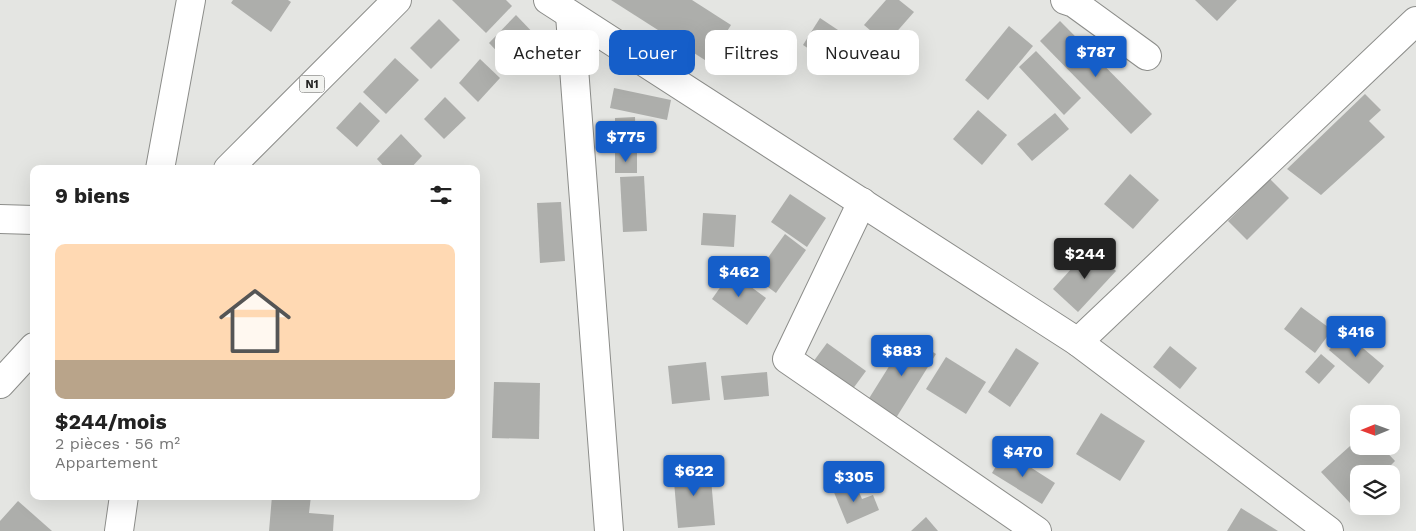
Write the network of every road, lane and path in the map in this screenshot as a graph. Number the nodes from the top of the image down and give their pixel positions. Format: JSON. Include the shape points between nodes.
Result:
{"nodes":[{"id":1,"x":191,"y":0,"type":"edge"},
{"id":2,"x":397,"y":0,"type":"edge"},
{"id":3,"x":548,"y":0,"type":"edge"},
{"id":4,"x":1072,"y":1,"type":"edge"},
{"id":5,"x":570,"y":15,"type":"junction"},
{"id":6,"x":1416,"y":21,"type":"edge"},
{"id":7,"x":1147,"y":56,"type":"dead end"},
{"id":8,"x":161,"y":165,"type":"edge"},
{"id":9,"x":232,"y":165,"type":"edge"},
{"id":10,"x":862,"y":202,"type":"junction"},
{"id":11,"x":0,"y":219,"type":"edge"},
{"id":12,"x":30,"y":220,"type":"edge"},
{"id":13,"x":1078,"y":342,"type":"junction"},
{"id":14,"x":30,"y":351,"type":"edge"},
{"id":15,"x":0,"y":384,"type":"edge"},
{"id":16,"x":123,"y":500,"type":"edge"},
{"id":17,"x":119,"y":531,"type":"edge"},
{"id":18,"x":609,"y":531,"type":"edge"},
{"id":19,"x":1037,"y":531,"type":"edge"},
{"id":20,"x":1329,"y":531,"type":"edge"}],
"edges":[{"from":1,"to":8,"type":"main road"},
{"from":2,"to":9,"type":"main road","number":"N1"},
{"from":3,"to":5,"type":"main road"},
{"from":4,"to":7,"type":"main road"},
{"from":5,"to":10,"type":"main road"},
{"from":5,"to":18,"type":"main road"},
{"from":6,"to":13,"type":"main road"},
{"from":10,"to":13,"type":"main road"},
{"from":10,"to":19,"type":"main road","via":[[787,359]]},
{"from":11,"to":12,"type":"main road"},
{"from":13,"to":20,"type":"main road"},
{"from":14,"to":15,"type":"main road"},
{"from":16,"to":17,"type":"main road"}]}
